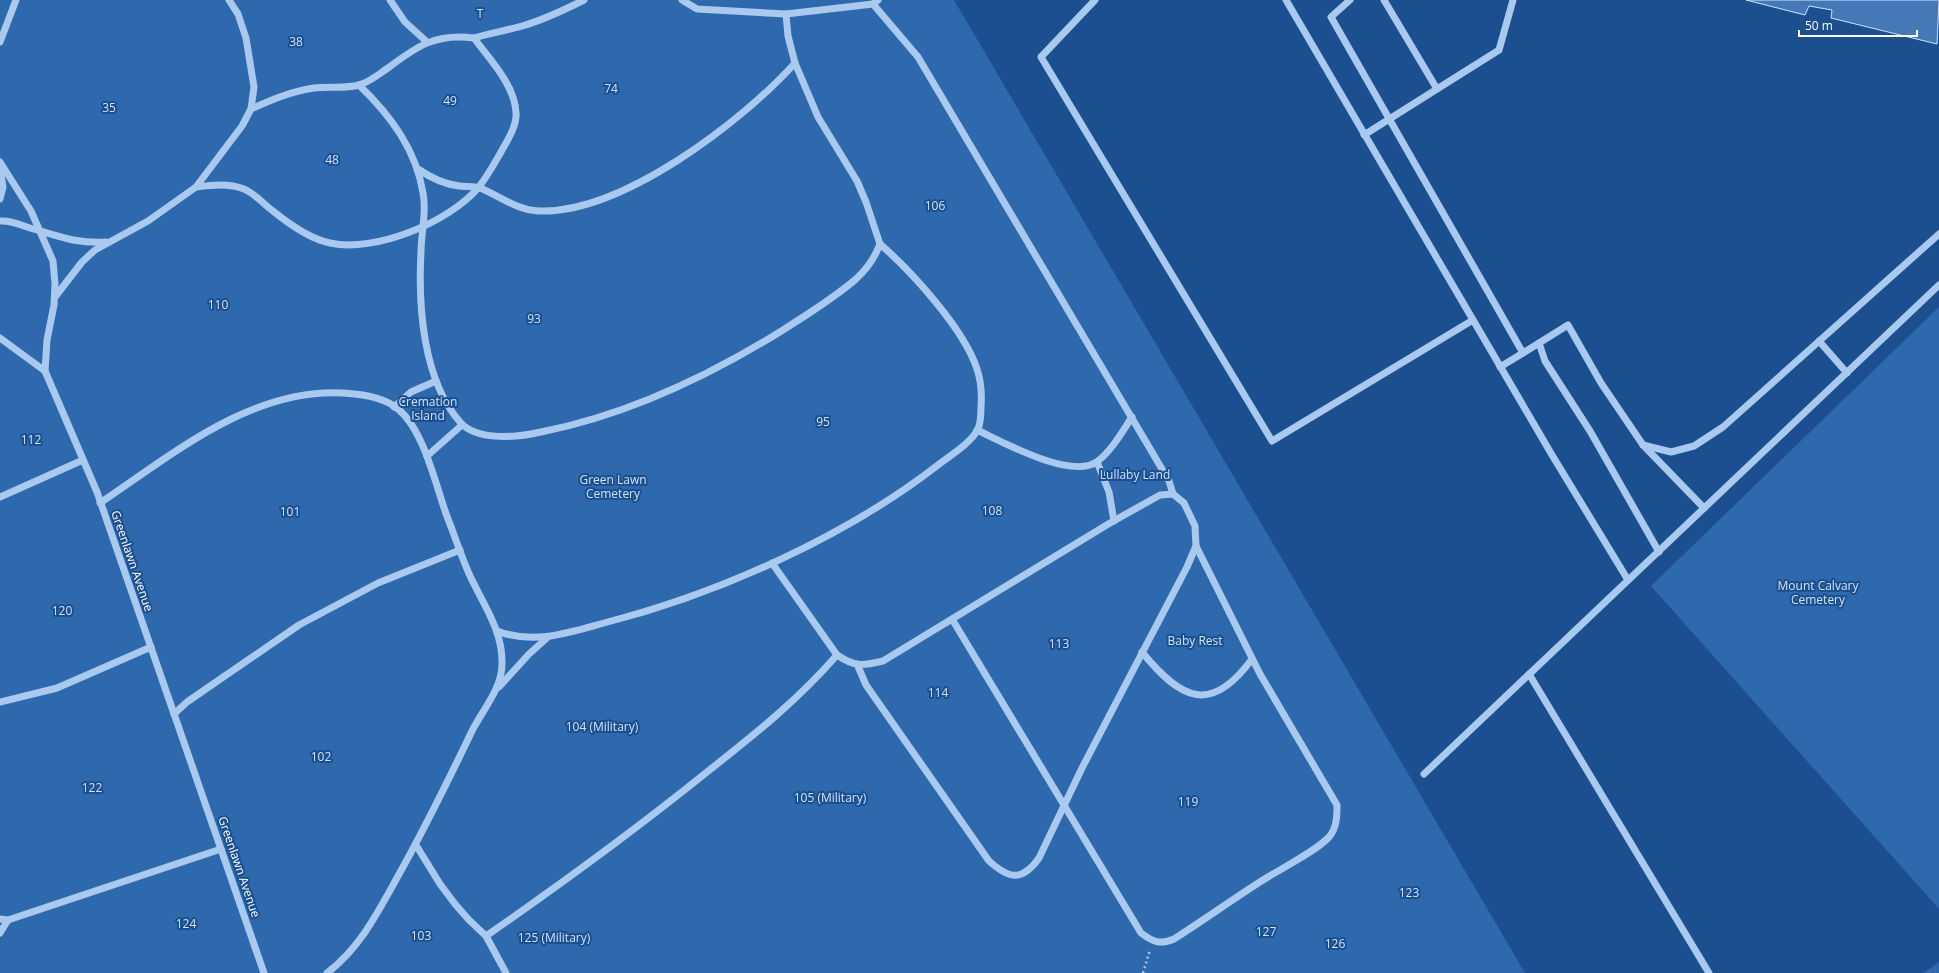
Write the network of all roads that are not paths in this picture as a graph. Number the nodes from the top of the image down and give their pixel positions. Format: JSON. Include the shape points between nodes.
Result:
{"nodes":[{"id":1,"x":16,"y":0,"type":"edge"},
{"id":2,"x":240,"y":0,"type":"edge"},
{"id":3,"x":390,"y":0,"type":"edge"},
{"id":4,"x":584,"y":0,"type":"edge"},
{"id":5,"x":682,"y":0,"type":"edge"},
{"id":6,"x":1095,"y":0,"type":"edge"},
{"id":7,"x":1286,"y":0,"type":"edge"},
{"id":8,"x":1350,"y":0,"type":"edge"},
{"id":9,"x":1384,"y":0,"type":"edge"},
{"id":10,"x":1513,"y":0,"type":"edge"},
{"id":11,"x":875,"y":2,"type":"edge"},
{"id":12,"x":231,"y":3,"type":"edge"},
{"id":13,"x":786,"y":14,"type":"junction"},
{"id":14,"x":474,"y":38,"type":"junction"},
{"id":15,"x":0,"y":42,"type":"edge"},
{"id":16,"x":427,"y":42,"type":"junction"},
{"id":17,"x":795,"y":63,"type":"junction"},
{"id":18,"x":359,"y":85,"type":"junction"},
{"id":19,"x":1437,"y":89,"type":"junction"},
{"id":20,"x":251,"y":109,"type":"junction"},
{"id":21,"x":1390,"y":119,"type":"junction"},
{"id":22,"x":1364,"y":135,"type":"junction"},
{"id":23,"x":0,"y":162,"type":"edge"},
{"id":24,"x":0,"y":168,"type":"edge"},
{"id":25,"x":418,"y":169,"type":"junction"},
{"id":26,"x":196,"y":187,"type":"junction"},
{"id":27,"x":479,"y":188,"type":"junction"},
{"id":28,"x":0,"y":198,"type":"edge"},
{"id":29,"x":0,"y":220,"type":"edge"},
{"id":30,"x":423,"y":227,"type":"junction"},
{"id":31,"x":40,"y":230,"type":"junction"},
{"id":32,"x":1939,"y":234,"type":"edge"},
{"id":33,"x":108,"y":242,"type":"junction"},
{"id":34,"x":880,"y":244,"type":"junction"},
{"id":35,"x":1939,"y":285,"type":"edge"},
{"id":36,"x":55,"y":297,"type":"junction"},
{"id":37,"x":1473,"y":320,"type":"junction"},
{"id":38,"x":0,"y":338,"type":"edge"},
{"id":39,"x":1819,"y":340,"type":"junction"},
{"id":40,"x":1539,"y":343,"type":"junction"},
{"id":41,"x":1523,"y":353,"type":"junction"},
{"id":42,"x":1500,"y":367,"type":"junction"},
{"id":43,"x":45,"y":371,"type":"junction"},
{"id":44,"x":1847,"y":373,"type":"junction"},
{"id":45,"x":436,"y":381,"type":"junction"},
{"id":46,"x":394,"y":407,"type":"junction"},
{"id":47,"x":1132,"y":417,"type":"junction"},
{"id":48,"x":462,"y":425,"type":"junction"},
{"id":49,"x":978,"y":430,"type":"junction"},
{"id":50,"x":1643,"y":445,"type":"junction"},
{"id":51,"x":427,"y":456,"type":"junction"},
{"id":52,"x":83,"y":460,"type":"junction"},
{"id":53,"x":1097,"y":462,"type":"junction"},
{"id":54,"x":1173,"y":494,"type":"junction"},
{"id":55,"x":0,"y":497,"type":"edge"},
{"id":56,"x":100,"y":503,"type":"junction"},
{"id":57,"x":1704,"y":508,"type":"junction"},
{"id":58,"x":1114,"y":520,"type":"junction"},
{"id":59,"x":1196,"y":546,"type":"junction"},
{"id":60,"x":460,"y":550,"type":"junction"},
{"id":61,"x":1659,"y":552,"type":"junction"},
{"id":62,"x":772,"y":563,"type":"junction"},
{"id":63,"x":1628,"y":580,"type":"junction"},
{"id":64,"x":952,"y":619,"type":"junction"},
{"id":65,"x":496,"y":631,"type":"junction"},
{"id":66,"x":548,"y":637,"type":"junction"},
{"id":67,"x":151,"y":648,"type":"junction"},
{"id":68,"x":1142,"y":652,"type":"junction"},
{"id":69,"x":837,"y":655,"type":"junction"},
{"id":70,"x":1252,"y":659,"type":"junction"},
{"id":71,"x":857,"y":664,"type":"junction"},
{"id":72,"x":1529,"y":674,"type":"junction"},
{"id":73,"x":497,"y":689,"type":"junction"},
{"id":74,"x":0,"y":702,"type":"edge"},
{"id":75,"x":174,"y":714,"type":"junction"},
{"id":76,"x":1424,"y":774,"type":"dead end"},
{"id":77,"x":1064,"y":806,"type":"junction"},
{"id":78,"x":416,"y":845,"type":"junction"},
{"id":79,"x":221,"y":849,"type":"junction"},
{"id":80,"x":0,"y":919,"type":"edge"},
{"id":81,"x":8,"y":920,"type":"junction"},
{"id":82,"x":0,"y":933,"type":"edge"},
{"id":83,"x":486,"y":936,"type":"junction"},
{"id":84,"x":264,"y":973,"type":"edge"},
{"id":85,"x":327,"y":973,"type":"edge"},
{"id":86,"x":506,"y":973,"type":"edge"},
{"id":87,"x":1709,"y":973,"type":"edge"}],
"edges":[{"from":1,"to":15,"type":"street"},
{"from":2,"to":12,"type":"street"},
{"from":3,"to":16,"type":"street","via":[[405,22]]},
{"from":4,"to":14,"type":"street","via":[[535,22]]},
{"from":5,"to":13,"type":"street","via":[[697,9]]},
{"from":6,"to":37,"type":"street","via":[[1041,57],[1272,441]]},
{"from":7,"to":22,"type":"street"},
{"from":8,"to":21,"type":"street","via":[[1331,17]]},
{"from":9,"to":19,"type":"street"},
{"from":10,"to":19,"type":"street","via":[[1499,50]]},
{"from":11,"to":13,"type":"street"},
{"from":11,"to":47,"type":"street","via":[[918,57]]},
{"from":12,"to":20,"type":"street","via":[[238,14],[246,38],[251,64],[254,86]]},
{"from":13,"to":17,"type":"street","via":[[788,36]]},
{"from":14,"to":16,"type":"street","via":[[457,36]]},
{"from":14,"to":27,"type":"street","via":[[514,97],[516,114],[504,146]]},
{"from":16,"to":18,"type":"street","via":[[410,51],[374,78]]},
{"from":17,"to":27,"type":"street","via":[[739,117],[675,162],[609,196],[558,211],[537,211],[519,208]]},
{"from":17,"to":34,"type":"street","via":[[818,117],[866,202]]},
{"from":18,"to":20,"type":"street","via":[[309,89],[279,97]]},
{"from":18,"to":25,"type":"street","via":[[382,108],[394,125],[410,149]]},
{"from":19,"to":21,"type":"street"},
{"from":20,"to":26,"type":"street","via":[[242,126]]},
{"from":21,"to":22,"type":"street"},
{"from":21,"to":41,"type":"street"},
{"from":22,"to":37,"type":"street"},
{"from":23,"to":31,"type":"street","name":"Greenlawn Avenue"},
{"from":24,"to":28,"type":"street","via":[[3,187]]},
{"from":25,"to":27,"type":"street","via":[[443,183]]},
{"from":25,"to":30,"type":"street","via":[[424,195]]},
{"from":26,"to":30,"type":"street","via":[[214,184],[244,189],[294,226],[330,243],[376,241],[397,237]]},
{"from":26,"to":33,"type":"street","via":[[148,221]]},
{"from":27,"to":30,"type":"street","via":[[464,202]]},
{"from":29,"to":31,"type":"street"},
{"from":30,"to":45,"type":"street","via":[[420,264],[422,300],[431,372]]},
{"from":31,"to":33,"type":"street","via":[[80,242]]},
{"from":31,"to":36,"type":"street","name":"Greenlawn Avenue","via":[[53,261]]},
{"from":32,"to":39,"type":"street"},
{"from":33,"to":36,"type":"street","via":[[82,262]]},
{"from":34,"to":48,"type":"street","via":[[858,278],[836,295],[753,349],[662,394],[577,425],[536,433],[509,437],[488,435]]},
{"from":34,"to":49,"type":"street","via":[[913,275],[968,349],[977,370],[982,394]]},
{"from":35,"to":44,"type":"street"},
{"from":36,"to":43,"type":"street","name":"Greenlawn Avenue","via":[[46,340]]},
{"from":37,"to":42,"type":"street"},
{"from":38,"to":43,"type":"street"},
{"from":39,"to":44,"type":"street"},
{"from":39,"to":50,"type":"street","via":[[1723,427],[1694,446],[1671,452]]},
{"from":40,"to":41,"type":"street"},
{"from":40,"to":50,"type":"street","via":[[1568,325],[1601,383]]},
{"from":40,"to":61,"type":"street","via":[[1545,361],[1590,431]]},
{"from":41,"to":42,"type":"street"},
{"from":42,"to":63,"type":"street"},
{"from":43,"to":52,"type":"street","name":"Greenlawn Avenue"},
{"from":44,"to":57,"type":"street"},
{"from":45,"to":46,"type":"street","via":[[411,392]]},
{"from":45,"to":48,"type":"street","via":[[446,404]]},
{"from":46,"to":51,"type":"street","via":[[400,410],[413,429]]},
{"from":46,"to":56,"type":"street","via":[[383,400],[357,394],[325,392],[295,396],[271,403],[213,429]]},
{"from":47,"to":53,"type":"street"},
{"from":47,"to":54,"type":"street","via":[[1169,481]]},
{"from":48,"to":51,"type":"street"},
{"from":49,"to":53,"type":"street","via":[[1057,465],[1086,466]]},
{"from":49,"to":62,"type":"street","via":[[954,452],[893,497],[844,527]]},
{"from":50,"to":57,"type":"street"},
{"from":51,"to":60,"type":"street"},
{"from":52,"to":55,"type":"street"},
{"from":52,"to":56,"type":"street","name":"Greenlawn Avenue"},
{"from":53,"to":58,"type":"street","via":[[1109,492]]},
{"from":54,"to":58,"type":"street","via":[[1160,495]]},
{"from":54,"to":59,"type":"street","via":[[1184,503],[1195,526]]},
{"from":56,"to":67,"type":"street","name":"Greenlawn Avenue"},
{"from":57,"to":61,"type":"street"},
{"from":58,"to":64,"type":"street"},
{"from":59,"to":68,"type":"street"},
{"from":59,"to":70,"type":"street"},
{"from":60,"to":65,"type":"street"},
{"from":60,"to":75,"type":"street","via":[[378,583],[299,625],[193,698]]},
{"from":61,"to":63,"type":"street"},
{"from":62,"to":66,"type":"street","via":[[641,614]]},
{"from":62,"to":69,"type":"street"},
{"from":63,"to":72,"type":"street"},
{"from":64,"to":71,"type":"street","via":[[883,661]]},
{"from":64,"to":77,"type":"street"},
{"from":65,"to":66,"type":"street","via":[[521,638]]},
{"from":65,"to":73,"type":"street","via":[[501,646],[502,665]]},
{"from":66,"to":73,"type":"street"},
{"from":67,"to":74,"type":"street","via":[[57,688]]},
{"from":67,"to":75,"type":"street","name":"Greenlawn Avenue"},
{"from":68,"to":70,"type":"street","via":[[1154,668],[1179,688],[1197,696],[1212,694],[1227,685],[1241,674]]},
{"from":68,"to":77,"type":"street"},
{"from":69,"to":71,"type":"street","via":[[850,664]]},
{"from":69,"to":83,"type":"street","via":[[812,684],[782,711],[678,795],[592,861]]},
{"from":70,"to":77,"type":"street","via":[[1337,805],[1335,828],[1330,836],[1174,939],[1164,943],[1152,942],[1141,933]]},
{"from":71,"to":77,"type":"street","via":[[866,685],[989,861],[1003,874],[1017,875],[1030,871]]},
{"from":72,"to":76,"type":"street"},
{"from":72,"to":87,"type":"street"},
{"from":73,"to":78,"type":"street","via":[[480,715]]},
{"from":75,"to":79,"type":"street","name":"Greenlawn Avenue"},
{"from":78,"to":83,"type":"street","via":[[444,889],[469,920]]},
{"from":78,"to":85,"type":"street","via":[[360,941]]},
{"from":79,"to":81,"type":"street"},
{"from":79,"to":84,"type":"street","name":"Greenlawn Avenue"},
{"from":80,"to":81,"type":"street"},
{"from":81,"to":82,"type":"street"},
{"from":83,"to":86,"type":"street"}]}
